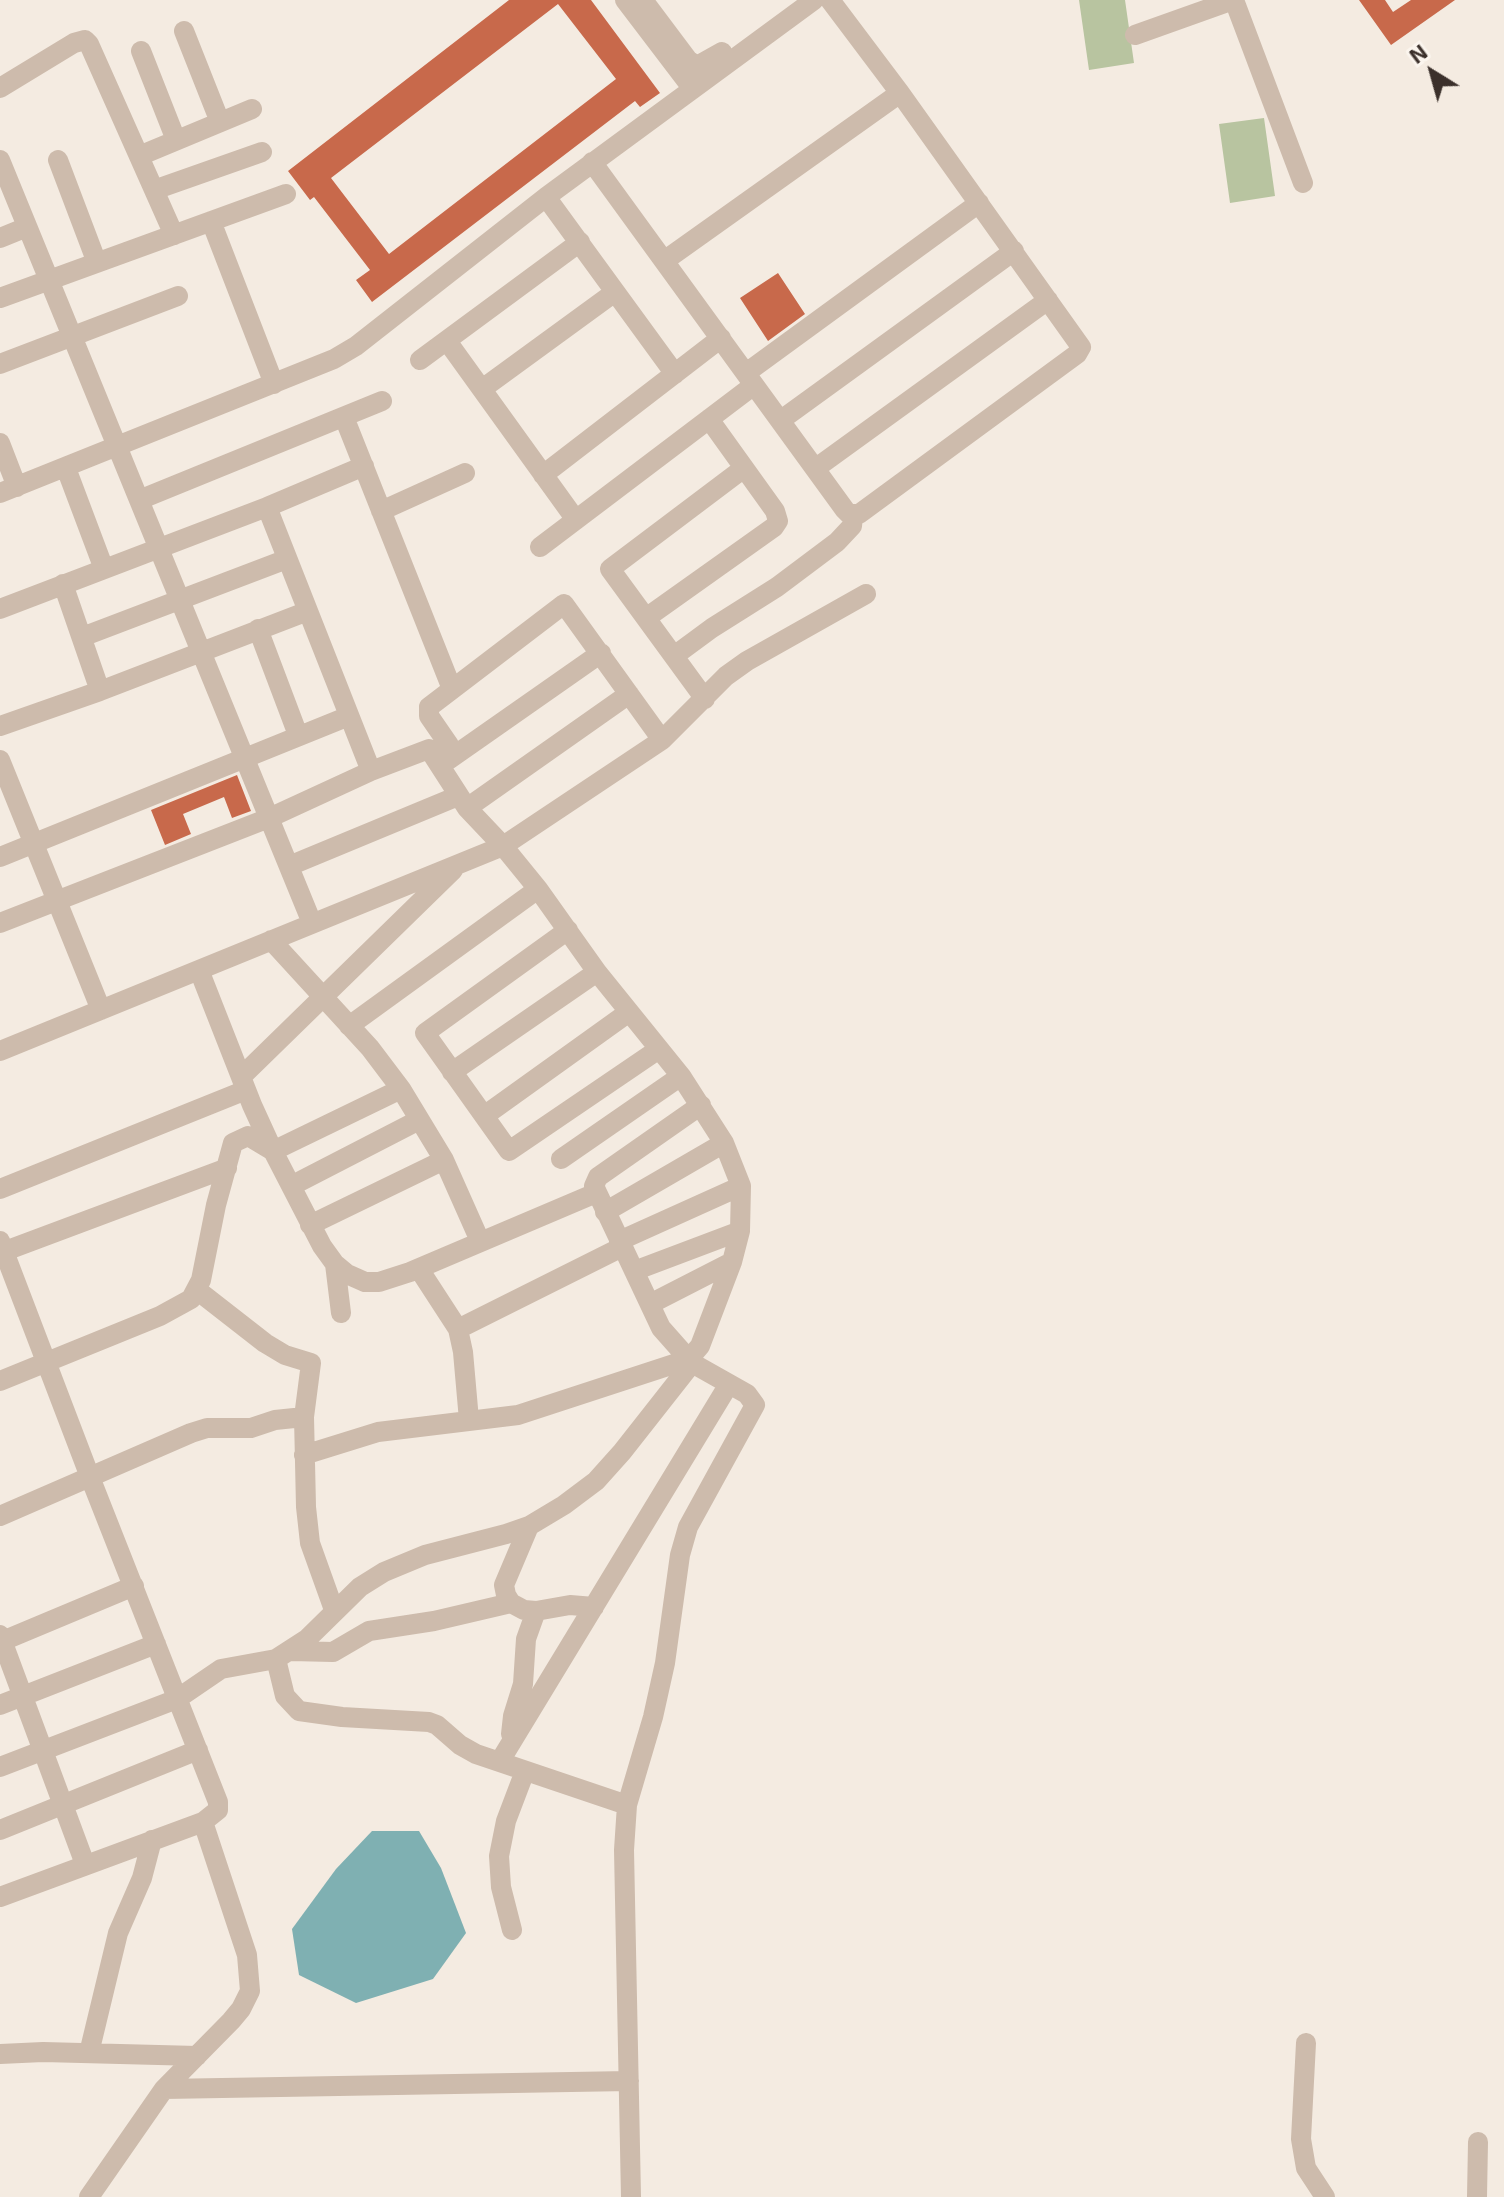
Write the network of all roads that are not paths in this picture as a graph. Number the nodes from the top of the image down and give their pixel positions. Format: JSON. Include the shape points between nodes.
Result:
{"nodes":[{"id":1,"x":625,"y":0,"type":"edge"},
{"id":2,"x":643,"y":0,"type":"edge"},
{"id":3,"x":793,"y":0,"type":"edge"},
{"id":4,"x":814,"y":0,"type":"edge"},
{"id":5,"x":830,"y":0,"type":"edge"},
{"id":6,"x":1234,"y":0,"type":"edge"},
{"id":7,"x":184,"y":31,"type":"dead end"},
{"id":8,"x":1135,"y":35,"type":"dead end"},
{"id":9,"x":141,"y":51,"type":"dead end"},
{"id":10,"x":0,"y":88,"type":"edge"},
{"id":11,"x":692,"y":88,"type":"junction"},
{"id":12,"x":900,"y":93,"type":"junction"},
{"id":13,"x":252,"y":109,"type":"dead end"},
{"id":14,"x":220,"y":122,"type":"junction"},
{"id":15,"x":176,"y":140,"type":"junction"},
{"id":16,"x":262,"y":152,"type":"dead end"},
{"id":17,"x":139,"y":156,"type":"junction"},
{"id":18,"x":0,"y":160,"type":"edge"},
{"id":19,"x":58,"y":160,"type":"dead end"},
{"id":20,"x":592,"y":162,"type":"junction"},
{"id":21,"x":1303,"y":183,"type":"dead end"},
{"id":22,"x":154,"y":190,"type":"junction"},
{"id":23,"x":286,"y":194,"type":"dead end"},
{"id":24,"x":546,"y":197,"type":"junction"},
{"id":25,"x":979,"y":203,"type":"junction"},
{"id":26,"x":211,"y":221,"type":"junction"},
{"id":27,"x":27,"y":227,"type":"junction"},
{"id":28,"x":174,"y":235,"type":"junction"},
{"id":29,"x":0,"y":238,"type":"edge"},
{"id":30,"x":580,"y":242,"type":"junction"},
{"id":31,"x":1014,"y":251,"type":"junction"},
{"id":32,"x":664,"y":261,"type":"junction"},
{"id":33,"x":97,"y":263,"type":"junction"},
{"id":34,"x":49,"y":280,"type":"junction"},
{"id":35,"x":615,"y":292,"type":"junction"},
{"id":36,"x":178,"y":296,"type":"dead end"},
{"id":37,"x":0,"y":298,"type":"edge"},
{"id":38,"x":1048,"y":300,"type":"junction"},
{"id":39,"x":72,"y":336,"type":"junction"},
{"id":40,"x":721,"y":338,"type":"junction"},
{"id":41,"x":447,"y":341,"type":"junction"},
{"id":42,"x":420,"y":360,"type":"dead end"},
{"id":43,"x":0,"y":364,"type":"edge"},
{"id":44,"x":675,"y":374,"type":"junction"},
{"id":45,"x":750,"y":379,"type":"junction"},
{"id":46,"x":274,"y":384,"type":"junction"},
{"id":47,"x":482,"y":389,"type":"junction"},
{"id":48,"x":382,"y":401,"type":"dead end"},
{"id":49,"x":344,"y":417,"type":"junction"},
{"id":50,"x":709,"y":419,"type":"junction"},
{"id":51,"x":781,"y":420,"type":"junction"},
{"id":52,"x":0,"y":443,"type":"edge"},
{"id":53,"x":118,"y":448,"type":"junction"},
{"id":54,"x":364,"y":466,"type":"junction"},
{"id":55,"x":66,"y":468,"type":"junction"},
{"id":56,"x":744,"y":468,"type":"junction"},
{"id":57,"x":816,"y":468,"type":"junction"},
{"id":58,"x":465,"y":473,"type":"dead end"},
{"id":59,"x":543,"y":475,"type":"junction"},
{"id":60,"x":8,"y":490,"type":"edge"},
{"id":61,"x":139,"y":500,"type":"junction"},
{"id":62,"x":267,"y":507,"type":"junction"},
{"id":63,"x":381,"y":511,"type":"junction"},
{"id":64,"x":853,"y":515,"type":"junction"},
{"id":65,"x":576,"y":520,"type":"junction"},
{"id":66,"x":540,"y":547,"type":"dead end"},
{"id":67,"x":160,"y":548,"type":"junction"},
{"id":68,"x":287,"y":559,"type":"junction"},
{"id":69,"x":104,"y":569,"type":"junction"},
{"id":70,"x":63,"y":584,"type":"junction"},
{"id":71,"x":866,"y":594,"type":"dead end"},
{"id":72,"x":181,"y":600,"type":"junction"},
{"id":73,"x":0,"y":609,"type":"edge"},
{"id":74,"x":308,"y":611,"type":"junction"},
{"id":75,"x":646,"y":618,"type":"junction"},
{"id":76,"x":258,"y":629,"type":"junction"},
{"id":77,"x":82,"y":637,"type":"junction"},
{"id":78,"x":202,"y":651,"type":"junction"},
{"id":79,"x":601,"y":653,"type":"junction"},
{"id":80,"x":674,"y":656,"type":"junction"},
{"id":81,"x":452,"y":689,"type":"junction"},
{"id":82,"x":100,"y":691,"type":"junction"},
{"id":83,"x":629,"y":694,"type":"junction"},
{"id":84,"x":705,"y":699,"type":"junction"},
{"id":85,"x":349,"y":716,"type":"junction"},
{"id":86,"x":0,"y":726,"type":"edge"},
{"id":87,"x":298,"y":735,"type":"junction"},
{"id":88,"x":662,"y":740,"type":"junction"},
{"id":89,"x":244,"y":756,"type":"junction"},
{"id":90,"x":0,"y":760,"type":"edge"},
{"id":91,"x":439,"y":761,"type":"junction"},
{"id":92,"x":371,"y":771,"type":"junction"},
{"id":93,"x":463,"y":802,"type":"junction"},
{"id":94,"x":269,"y":818,"type":"junction"},
{"id":95,"x":33,"y":842,"type":"junction"},
{"id":96,"x":503,"y":846,"type":"junction"},
{"id":97,"x":0,"y":857,"type":"edge"},
{"id":98,"x":461,"y":863,"type":"junction"},
{"id":99,"x":289,"y":866,"type":"junction"},
{"id":100,"x":538,"y":889,"type":"junction"},
{"id":101,"x":57,"y":901,"type":"junction"},
{"id":102,"x":0,"y":923,"type":"edge"},
{"id":103,"x":312,"y":923,"type":"junction"},
{"id":104,"x":568,"y":930,"type":"junction"},
{"id":105,"x":271,"y":940,"type":"junction"},
{"id":106,"x":199,"y":970,"type":"junction"},
{"id":107,"x":597,"y":972,"type":"junction"},
{"id":108,"x":324,"y":998,"type":"junction"},
{"id":109,"x":101,"y":1010,"type":"junction"},
{"id":110,"x":629,"y":1012,"type":"junction"},
{"id":111,"x":349,"y":1026,"type":"junction"},
{"id":112,"x":659,"y":1049,"type":"junction"},
{"id":113,"x":0,"y":1051,"type":"edge"},
{"id":114,"x":452,"y":1072,"type":"junction"},
{"id":115,"x":681,"y":1076,"type":"junction"},
{"id":116,"x":244,"y":1084,"type":"junction"},
{"id":117,"x":401,"y":1089,"type":"junction"},
{"id":118,"x":701,"y":1105,"type":"junction"},
{"id":119,"x":484,"y":1116,"type":"junction"},
{"id":120,"x":419,"y":1120,"type":"junction"},
{"id":121,"x":724,"y":1143,"type":"junction"},
{"id":122,"x":273,"y":1151,"type":"junction"},
{"id":123,"x":561,"y":1159,"type":"dead end"},
{"id":124,"x":444,"y":1160,"type":"junction"},
{"id":125,"x":227,"y":1168,"type":"junction"},
{"id":126,"x":291,"y":1186,"type":"junction"},
{"id":127,"x":741,"y":1186,"type":"junction"},
{"id":128,"x":0,"y":1189,"type":"edge"},
{"id":129,"x":596,"y":1193,"type":"junction"},
{"id":130,"x":605,"y":1212,"type":"junction"},
{"id":131,"x":310,"y":1225,"type":"junction"},
{"id":132,"x":740,"y":1231,"type":"junction"},
{"id":133,"x":480,"y":1241,"type":"junction"},
{"id":134,"x":621,"y":1244,"type":"junction"},
{"id":135,"x":1,"y":1248,"type":"edge"},
{"id":136,"x":732,"y":1262,"type":"junction"},
{"id":137,"x":335,"y":1264,"type":"junction"},
{"id":138,"x":419,"y":1269,"type":"junction"},
{"id":139,"x":634,"y":1271,"type":"junction"},
{"id":140,"x":197,"y":1290,"type":"junction"},
{"id":141,"x":650,"y":1304,"type":"junction"},
{"id":142,"x":341,"y":1313,"type":"dead end"},
{"id":143,"x":458,"y":1329,"type":"junction"},
{"id":144,"x":689,"y":1361,"type":"junction"},
{"id":145,"x":46,"y":1363,"type":"junction"},
{"id":146,"x":0,"y":1381,"type":"edge"},
{"id":147,"x":729,"y":1384,"type":"junction"},
{"id":148,"x":304,"y":1417,"type":"junction"},
{"id":149,"x":469,"y":1420,"type":"junction"},
{"id":150,"x":304,"y":1455,"type":"junction"},
{"id":151,"x":90,"y":1477,"type":"junction"},
{"id":152,"x":0,"y":1516,"type":"edge"},
{"id":153,"x":529,"y":1526,"type":"junction"},
{"id":154,"x":134,"y":1586,"type":"junction"},
{"id":155,"x":511,"y":1603,"type":"junction"},
{"id":156,"x":594,"y":1607,"type":"junction"},
{"id":157,"x":334,"y":1610,"type":"junction"},
{"id":158,"x":536,"y":1611,"type":"junction"},
{"id":159,"x":1,"y":1639,"type":"edge"},
{"id":160,"x":156,"y":1644,"type":"junction"},
{"id":161,"x":283,"y":1655,"type":"junction"},
{"id":162,"x":22,"y":1696,"type":"junction"},
{"id":163,"x":177,"y":1699,"type":"junction"},
{"id":164,"x":0,"y":1705,"type":"edge"},
{"id":165,"x":511,"y":1742,"type":"junction"},
{"id":166,"x":198,"y":1750,"type":"junction"},
{"id":167,"x":43,"y":1751,"type":"junction"},
{"id":168,"x":500,"y":1761,"type":"junction"},
{"id":169,"x":0,"y":1767,"type":"edge"},
{"id":170,"x":525,"y":1771,"type":"junction"},
{"id":171,"x":63,"y":1805,"type":"junction"},
{"id":172,"x":627,"y":1805,"type":"junction"},
{"id":173,"x":203,"y":1822,"type":"junction"},
{"id":174,"x":0,"y":1830,"type":"edge"},
{"id":175,"x":152,"y":1840,"type":"junction"},
{"id":176,"x":85,"y":1864,"type":"junction"},
{"id":177,"x":0,"y":1897,"type":"edge"},
{"id":178,"x":512,"y":1930,"type":"dead end"},
{"id":179,"x":1306,"y":2043,"type":"dead end"},
{"id":180,"x":89,"y":2053,"type":"junction"},
{"id":181,"x":0,"y":2054,"type":"edge"},
{"id":182,"x":197,"y":2056,"type":"junction"},
{"id":183,"x":629,"y":2081,"type":"junction"},
{"id":184,"x":164,"y":2089,"type":"junction"},
{"id":185,"x":1478,"y":2142,"type":"dead end"},
{"id":186,"x":89,"y":2197,"type":"edge"},
{"id":187,"x":631,"y":2197,"type":"edge"},
{"id":188,"x":1325,"y":2197,"type":"edge"},
{"id":189,"x":1477,"y":2197,"type":"edge"}],
"edges":[{"from":1,"to":11,"type":"street"},
{"from":2,"to":3,"type":"street","via":[[697,66]]},
{"from":4,"to":11,"type":"street"},
{"from":5,"to":12,"type":"street"},
{"from":6,"to":8,"type":"street"},
{"from":6,"to":21,"type":"street"},
{"from":7,"to":14,"type":"street"},
{"from":9,"to":15,"type":"street"},
{"from":10,"to":17,"type":"street","via":[[85,40]]},
{"from":11,"to":20,"type":"street"},
{"from":12,"to":25,"type":"street"},
{"from":12,"to":32,"type":"street"},
{"from":13,"to":14,"type":"street"},
{"from":14,"to":15,"type":"street"},
{"from":15,"to":17,"type":"street"},
{"from":16,"to":22,"type":"street"},
{"from":17,"to":22,"type":"street"},
{"from":18,"to":27,"type":"street"},
{"from":19,"to":33,"type":"street"},
{"from":20,"to":24,"type":"street"},
{"from":20,"to":32,"type":"street"},
{"from":22,"to":28,"type":"street"},
{"from":23,"to":26,"type":"street"},
{"from":24,"to":30,"type":"street"},
{"from":24,"to":46,"type":"street","via":[[356,346]]},
{"from":25,"to":31,"type":"street"},
{"from":25,"to":45,"type":"street"},
{"from":26,"to":28,"type":"street"},
{"from":26,"to":46,"type":"street"},
{"from":27,"to":29,"type":"street"},
{"from":27,"to":34,"type":"street"},
{"from":28,"to":33,"type":"street"},
{"from":30,"to":35,"type":"street"},
{"from":30,"to":41,"type":"street"},
{"from":31,"to":38,"type":"street"},
{"from":31,"to":51,"type":"street"},
{"from":32,"to":40,"type":"street"},
{"from":33,"to":34,"type":"street"},
{"from":34,"to":37,"type":"street"},
{"from":34,"to":39,"type":"street"},
{"from":35,"to":44,"type":"street"},
{"from":35,"to":47,"type":"street"},
{"from":36,"to":39,"type":"street"},
{"from":38,"to":57,"type":"street"},
{"from":38,"to":64,"type":"street","via":[[1080,351]]},
{"from":39,"to":43,"type":"street"},
{"from":39,"to":53,"type":"street"},
{"from":40,"to":44,"type":"street"},
{"from":40,"to":45,"type":"street"},
{"from":41,"to":42,"type":"street"},
{"from":41,"to":47,"type":"street"},
{"from":44,"to":59,"type":"street"},
{"from":45,"to":50,"type":"street"},
{"from":45,"to":51,"type":"street"},
{"from":46,"to":53,"type":"street"},
{"from":47,"to":59,"type":"street"},
{"from":48,"to":49,"type":"street"},
{"from":49,"to":54,"type":"street"},
{"from":49,"to":61,"type":"street"},
{"from":50,"to":56,"type":"street"},
{"from":50,"to":65,"type":"street"},
{"from":51,"to":57,"type":"street"},
{"from":52,"to":60,"type":"street"},
{"from":53,"to":55,"type":"street"},
{"from":53,"to":61,"type":"street"},
{"from":54,"to":62,"type":"street"},
{"from":54,"to":63,"type":"street"},
{"from":55,"to":60,"type":"street"},
{"from":55,"to":69,"type":"street"},
{"from":56,"to":75,"type":"street","via":[[778,521]]},
{"from":56,"to":75,"type":"street","via":[[610,569]]},
{"from":57,"to":64,"type":"street"},
{"from":58,"to":63,"type":"street"},
{"from":59,"to":65,"type":"street"},
{"from":61,"to":67,"type":"street"},
{"from":62,"to":67,"type":"street"},
{"from":62,"to":68,"type":"street"},
{"from":63,"to":81,"type":"street"},
{"from":64,"to":80,"type":"street","via":[[852,526],[837,542]]},
{"from":65,"to":66,"type":"street"},
{"from":67,"to":69,"type":"street"},
{"from":67,"to":72,"type":"street"},
{"from":68,"to":72,"type":"street"},
{"from":68,"to":74,"type":"street"},
{"from":69,"to":70,"type":"street"},
{"from":70,"to":73,"type":"street"},
{"from":70,"to":77,"type":"street"},
{"from":71,"to":84,"type":"street","via":[[747,661]]},
{"from":72,"to":77,"type":"street"},
{"from":72,"to":78,"type":"street"},
{"from":74,"to":76,"type":"street"},
{"from":74,"to":85,"type":"street"},
{"from":75,"to":80,"type":"street"},
{"from":76,"to":78,"type":"street"},
{"from":76,"to":87,"type":"street"},
{"from":77,"to":82,"type":"street"},
{"from":78,"to":82,"type":"street"},
{"from":78,"to":89,"type":"street"},
{"from":79,"to":81,"type":"street","via":[[564,604]]},
{"from":79,"to":83,"type":"street"},
{"from":79,"to":91,"type":"street"},
{"from":80,"to":84,"type":"street"},
{"from":81,"to":91,"type":"street","via":[[428,712],[449,745]]},
{"from":82,"to":86,"type":"street"},
{"from":83,"to":88,"type":"street"},
{"from":83,"to":93,"type":"street"},
{"from":84,"to":88,"type":"street"},
{"from":85,"to":87,"type":"street"},
{"from":85,"to":92,"type":"street"},
{"from":87,"to":89,"type":"street"},
{"from":88,"to":96,"type":"street"},
{"from":89,"to":94,"type":"street"},
{"from":89,"to":95,"type":"street"},
{"from":90,"to":95,"type":"street"},
{"from":91,"to":92,"type":"street","via":[[424,749]]},
{"from":91,"to":93,"type":"street"},
{"from":92,"to":94,"type":"street"},
{"from":93,"to":96,"type":"street"},
{"from":93,"to":99,"type":"street"},
{"from":94,"to":99,"type":"street"},
{"from":94,"to":101,"type":"street"},
{"from":95,"to":97,"type":"street"},
{"from":95,"to":101,"type":"street"},
{"from":96,"to":98,"type":"street"},
{"from":96,"to":100,"type":"street"},
{"from":98,"to":103,"type":"street"},
{"from":98,"to":108,"type":"street"},
{"from":99,"to":103,"type":"street"},
{"from":100,"to":104,"type":"street"},
{"from":100,"to":111,"type":"street"},
{"from":101,"to":102,"type":"street"},
{"from":101,"to":109,"type":"street"},
{"from":103,"to":105,"type":"street"},
{"from":104,"to":107,"type":"street"},
{"from":104,"to":114,"type":"street","via":[[425,1033]]},
{"from":105,"to":106,"type":"street"},
{"from":105,"to":108,"type":"street"},
{"from":106,"to":109,"type":"street"},
{"from":106,"to":116,"type":"street"},
{"from":107,"to":110,"type":"street"},
{"from":107,"to":114,"type":"street"},
{"from":108,"to":111,"type":"street"},
{"from":108,"to":116,"type":"street"},
{"from":109,"to":113,"type":"street"},
{"from":110,"to":112,"type":"street"},
{"from":110,"to":119,"type":"street"},
{"from":111,"to":117,"type":"street"},
{"from":112,"to":115,"type":"street"},
{"from":112,"to":119,"type":"street","via":[[509,1151]]},
{"from":114,"to":119,"type":"street"},
{"from":115,"to":118,"type":"street"},
{"from":115,"to":123,"type":"street"},
{"from":116,"to":122,"type":"street"},
{"from":116,"to":128,"type":"street"},
{"from":117,"to":120,"type":"street"},
{"from":117,"to":122,"type":"street"},
{"from":118,"to":121,"type":"street"},
{"from":118,"to":129,"type":"street","via":[[598,1177]]},
{"from":120,"to":124,"type":"street"},
{"from":120,"to":126,"type":"street"},
{"from":121,"to":127,"type":"street"},
{"from":121,"to":130,"type":"street"},
{"from":122,"to":125,"type":"street","via":[[248,1136],[233,1143]]},
{"from":122,"to":126,"type":"street"},
{"from":124,"to":131,"type":"street"},
{"from":124,"to":133,"type":"street"},
{"from":125,"to":135,"type":"street"},
{"from":125,"to":140,"type":"street"},
{"from":126,"to":131,"type":"street"},
{"from":127,"to":132,"type":"street"},
{"from":127,"to":134,"type":"street"},
{"from":129,"to":130,"type":"street"},
{"from":129,"to":133,"type":"street"},
{"from":130,"to":134,"type":"street"},
{"from":131,"to":137,"type":"street"},
{"from":132,"to":136,"type":"street"},
{"from":132,"to":139,"type":"street"},
{"from":133,"to":138,"type":"street"},
{"from":134,"to":139,"type":"street"},
{"from":134,"to":143,"type":"street"},
{"from":135,"to":145,"type":"street"},
{"from":136,"to":141,"type":"street"},
{"from":136,"to":144,"type":"street","via":[[700,1346]]},
{"from":137,"to":138,"type":"street","via":[[365,1282]]},
{"from":137,"to":142,"type":"street"},
{"from":138,"to":143,"type":"street"},
{"from":139,"to":141,"type":"street"},
{"from":140,"to":145,"type":"street","via":[[174,1310]]},
{"from":140,"to":148,"type":"street","via":[[265,1343],[311,1363]]},
{"from":141,"to":144,"type":"street","via":[[661,1328]]},
{"from":143,"to":149,"type":"street"},
{"from":144,"to":147,"type":"street"},
{"from":144,"to":149,"type":"street","via":[[518,1415]]},
{"from":144,"to":153,"type":"street","via":[[596,1481]]},
{"from":145,"to":146,"type":"street"},
{"from":145,"to":151,"type":"street"},
{"from":147,"to":156,"type":"street"},
{"from":147,"to":172,"type":"street","via":[[753,1399],[754,1410],[688,1527],[657,1698]]},
{"from":148,"to":150,"type":"street"},
{"from":148,"to":151,"type":"street","via":[[251,1428],[207,1428]]},
{"from":149,"to":150,"type":"street","via":[[378,1432]]},
{"from":150,"to":157,"type":"street","via":[[310,1543]]},
{"from":151,"to":152,"type":"street"},
{"from":151,"to":154,"type":"street"},
{"from":153,"to":155,"type":"street","via":[[504,1585]]},
{"from":153,"to":157,"type":"street","via":[[384,1572]]},
{"from":154,"to":159,"type":"street"},
{"from":154,"to":160,"type":"street"},
{"from":155,"to":158,"type":"street"},
{"from":155,"to":161,"type":"street","via":[[369,1631],[333,1652]]},
{"from":156,"to":158,"type":"street"},
{"from":156,"to":165,"type":"street"},
{"from":157,"to":161,"type":"street"},
{"from":158,"to":165,"type":"street","via":[[526,1639]]},
{"from":159,"to":162,"type":"street"},
{"from":160,"to":162,"type":"street"},
{"from":160,"to":163,"type":"street"},
{"from":161,"to":163,"type":"street","via":[[221,1669]]},
{"from":161,"to":168,"type":"street","via":[[285,1696],[299,1711],[429,1722],[476,1754]]},
{"from":162,"to":164,"type":"street"},
{"from":162,"to":167,"type":"street"},
{"from":163,"to":166,"type":"street"},
{"from":163,"to":167,"type":"street"},
{"from":165,"to":168,"type":"street"},
{"from":166,"to":171,"type":"street"},
{"from":166,"to":173,"type":"street","via":[[218,1802],[218,1810]]},
{"from":167,"to":169,"type":"street"},
{"from":167,"to":171,"type":"street"},
{"from":168,"to":170,"type":"street"},
{"from":170,"to":172,"type":"street"},
{"from":170,"to":178,"type":"street","via":[[499,1856]]},
{"from":171,"to":174,"type":"street"},
{"from":171,"to":176,"type":"street"},
{"from":172,"to":183,"type":"street"},
{"from":173,"to":175,"type":"street"},
{"from":173,"to":182,"type":"street","via":[[244,1946],[250,1991],[241,2009]]},
{"from":175,"to":176,"type":"street"},
{"from":175,"to":180,"type":"street","via":[[118,1933]]},
{"from":176,"to":177,"type":"street"},
{"from":179,"to":188,"type":"street","via":[[1301,2139],[1306,2168]]},
{"from":180,"to":181,"type":"street"},
{"from":180,"to":182,"type":"street"},
{"from":182,"to":184,"type":"street"},
{"from":183,"to":184,"type":"street"},
{"from":183,"to":187,"type":"street"},
{"from":184,"to":186,"type":"street"},
{"from":185,"to":189,"type":"street"}]}
